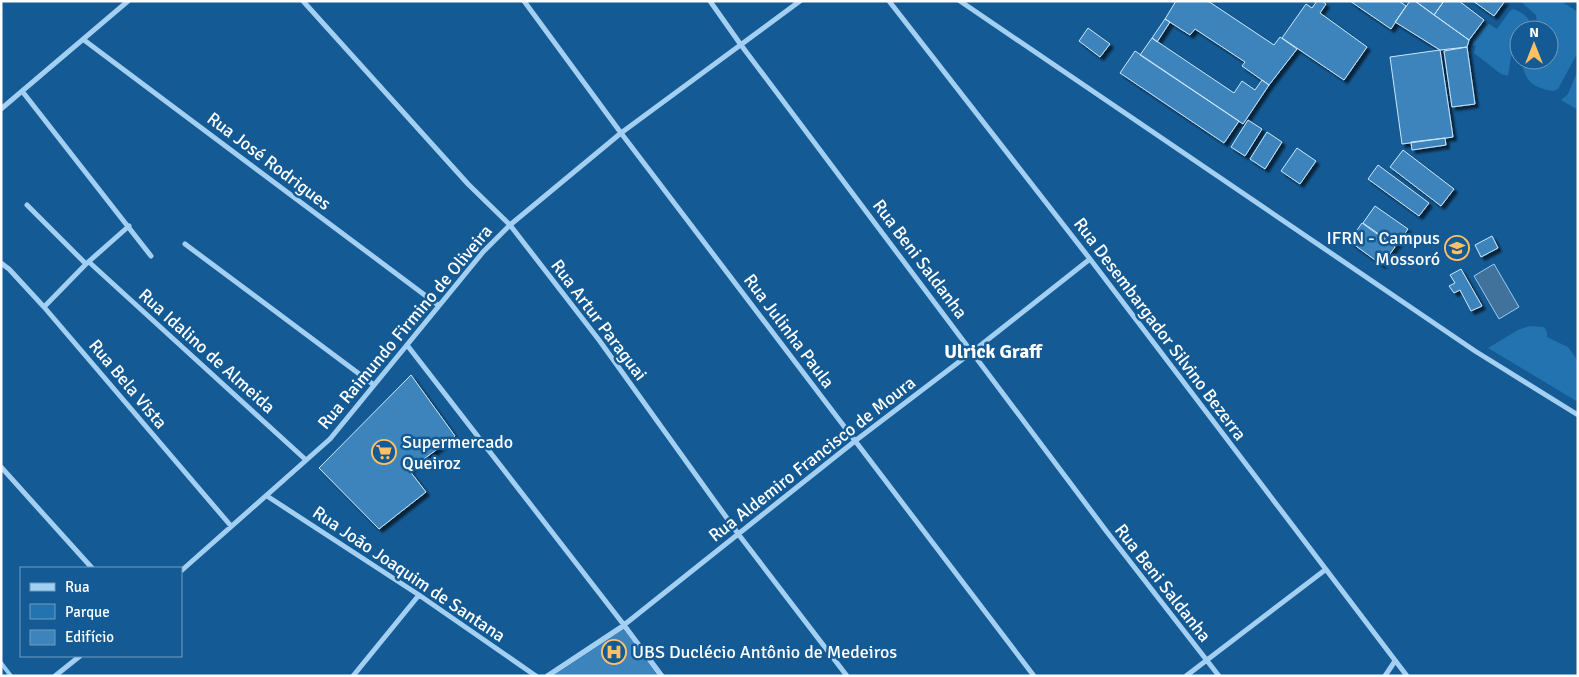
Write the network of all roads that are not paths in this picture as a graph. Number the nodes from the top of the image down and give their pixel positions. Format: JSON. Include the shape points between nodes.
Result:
{"nodes":[{"id":1,"x":128,"y":1,"type":"edge"},
{"id":2,"x":303,"y":1,"type":"edge"},
{"id":3,"x":524,"y":1,"type":"edge"},
{"id":4,"x":710,"y":1,"type":"edge"},
{"id":5,"x":800,"y":1,"type":"edge"},
{"id":6,"x":889,"y":1,"type":"edge"},
{"id":7,"x":960,"y":1,"type":"edge"},
{"id":8,"x":84,"y":40,"type":"junction"},
{"id":9,"x":741,"y":45,"type":"junction"},
{"id":10,"x":22,"y":91,"type":"junction"},
{"id":11,"x":1,"y":108,"type":"edge"},
{"id":12,"x":621,"y":133,"type":"junction"},
{"id":13,"x":27,"y":205,"type":"dead end"},
{"id":14,"x":510,"y":224,"type":"junction"},
{"id":15,"x":129,"y":226,"type":"junction"},
{"id":16,"x":185,"y":244,"type":"dead end"},
{"id":17,"x":151,"y":256,"type":"dead end"},
{"id":18,"x":1090,"y":259,"type":"junction"},
{"id":19,"x":1,"y":263,"type":"edge"},
{"id":20,"x":88,"y":263,"type":"junction"},
{"id":21,"x":438,"y":305,"type":"junction"},
{"id":22,"x":44,"y":307,"type":"junction"},
{"id":23,"x":407,"y":345,"type":"junction"},
{"id":24,"x":972,"y":352,"type":"junction"},
{"id":25,"x":374,"y":385,"type":"junction"},
{"id":26,"x":1578,"y":415,"type":"edge"},
{"id":27,"x":855,"y":441,"type":"junction"},
{"id":28,"x":306,"y":460,"type":"junction"},
{"id":29,"x":1,"y":467,"type":"edge"},
{"id":30,"x":267,"y":496,"type":"junction"},
{"id":31,"x":232,"y":526,"type":"junction"},
{"id":32,"x":739,"y":535,"type":"junction"},
{"id":33,"x":91,"y":567,"type":"edge"},
{"id":34,"x":182,"y":570,"type":"edge"},
{"id":35,"x":1325,"y":570,"type":"junction"},
{"id":36,"x":419,"y":595,"type":"junction"},
{"id":37,"x":624,"y":625,"type":"junction"},
{"id":38,"x":79,"y":657,"type":"edge"},
{"id":39,"x":1207,"y":660,"type":"junction"},
{"id":40,"x":1395,"y":661,"type":"junction"},
{"id":41,"x":55,"y":676,"type":"edge"},
{"id":42,"x":353,"y":676,"type":"edge"},
{"id":43,"x":536,"y":676,"type":"edge"},
{"id":44,"x":547,"y":676,"type":"edge"},
{"id":45,"x":662,"y":676,"type":"edge"},
{"id":46,"x":847,"y":676,"type":"edge"},
{"id":47,"x":1034,"y":676,"type":"edge"},
{"id":48,"x":1186,"y":676,"type":"edge"},
{"id":49,"x":1219,"y":676,"type":"edge"},
{"id":50,"x":1386,"y":676,"type":"edge"},
{"id":51,"x":1407,"y":676,"type":"edge"}],
"edges":[{"from":1,"to":8,"type":"street"},
{"from":2,"to":14,"type":"street","name":"Rua Artur Paraguai","via":[[468,184]]},
{"from":3,"to":12,"type":"street","name":"Rua Julinha Paula"},
{"from":4,"to":9,"type":"street","name":"Rua Beni Saldanha"},
{"from":5,"to":9,"type":"street","name":"Rua Raimundo Firmino de Oliveira"},
{"from":6,"to":18,"type":"street","name":"Rua Desembargador Silvino Bezerra"},
{"from":7,"to":26,"type":"street","via":[[1466,345]]},
{"from":8,"to":10,"type":"street"},
{"from":8,"to":21,"type":"street","name":"Rua José Rodrigues"},
{"from":9,"to":12,"type":"street","name":"Rua Raimundo Firmino de Oliveira"},
{"from":9,"to":24,"type":"street","name":"Rua Beni Saldanha"},
{"from":10,"to":11,"type":"street"},
{"from":10,"to":15,"type":"street"},
{"from":12,"to":14,"type":"street","name":"Rua Raimundo Firmino de Oliveira"},
{"from":12,"to":27,"type":"street","name":"Rua Julinha Paula"},
{"from":13,"to":20,"type":"street","name":"Rua Idalino de Almeida"},
{"from":14,"to":21,"type":"street","name":"Rua Raimundo Firmino de Oliveira"},
{"from":14,"to":32,"type":"street","name":"Rua Artur Paraguai","via":[[599,340]]},
{"from":15,"to":17,"type":"street"},
{"from":15,"to":20,"type":"street"},
{"from":16,"to":25,"type":"street"},
{"from":18,"to":24,"type":"street","name":"Rua Aldemiro Francisco de Moura"},
{"from":18,"to":35,"type":"street","name":"Rua Desembargador Silvino Bezerra"},
{"from":19,"to":22,"type":"street","name":"Rua Bela Vista"},
{"from":20,"to":22,"type":"street"},
{"from":20,"to":28,"type":"street","name":"Rua Idalino de Almeida"},
{"from":21,"to":23,"type":"street","name":"Rua Raimundo Firmino de Oliveira"},
{"from":22,"to":31,"type":"street","name":"Rua Bela Vista"},
{"from":23,"to":25,"type":"street","name":"Rua Raimundo Firmino de Oliveira"},
{"from":23,"to":37,"type":"street"},
{"from":24,"to":27,"type":"street","name":"Rua Aldemiro Francisco de Moura"},
{"from":24,"to":39,"type":"street","name":"Rua Beni Saldanha","via":[[1106,532]]},
{"from":25,"to":28,"type":"street","name":"Rua Raimundo Firmino de Oliveira","via":[[330,438]]},
{"from":27,"to":32,"type":"street","name":"Rua Aldemiro Francisco de Moura"},
{"from":27,"to":47,"type":"street","name":"Rua Julinha Paula"},
{"from":28,"to":30,"type":"street","name":"Rua Raimundo Firmino de Oliveira"},
{"from":29,"to":33,"type":"street"},
{"from":30,"to":31,"type":"street","name":"Rua Raimundo Firmino de Oliveira"},
{"from":30,"to":36,"type":"street","name":"Rua João Joaquim de Santana"},
{"from":31,"to":34,"type":"street","name":"Rua Raimundo Firmino de Oliveira"},
{"from":32,"to":37,"type":"street","name":"Rua Aldemiro Francisco de Moura"},
{"from":32,"to":46,"type":"street","name":"Rua Artur Paraguai"},
{"from":35,"to":39,"type":"street"},
{"from":35,"to":40,"type":"street","name":"Rua Desembargador Silvino Bezerra"},
{"from":36,"to":42,"type":"street"},
{"from":36,"to":43,"type":"street","name":"Rua João Joaquim de Santana"},
{"from":37,"to":44,"type":"street","name":"Rua Aldemiro Francisco de Moura"},
{"from":37,"to":45,"type":"street"},
{"from":38,"to":41,"type":"street"},
{"from":39,"to":48,"type":"street"},
{"from":39,"to":49,"type":"street","name":"Rua Beni Saldanha"},
{"from":40,"to":50,"type":"street"},
{"from":40,"to":51,"type":"street","name":"Rua Desembargador Silvino Bezerra"}]}
